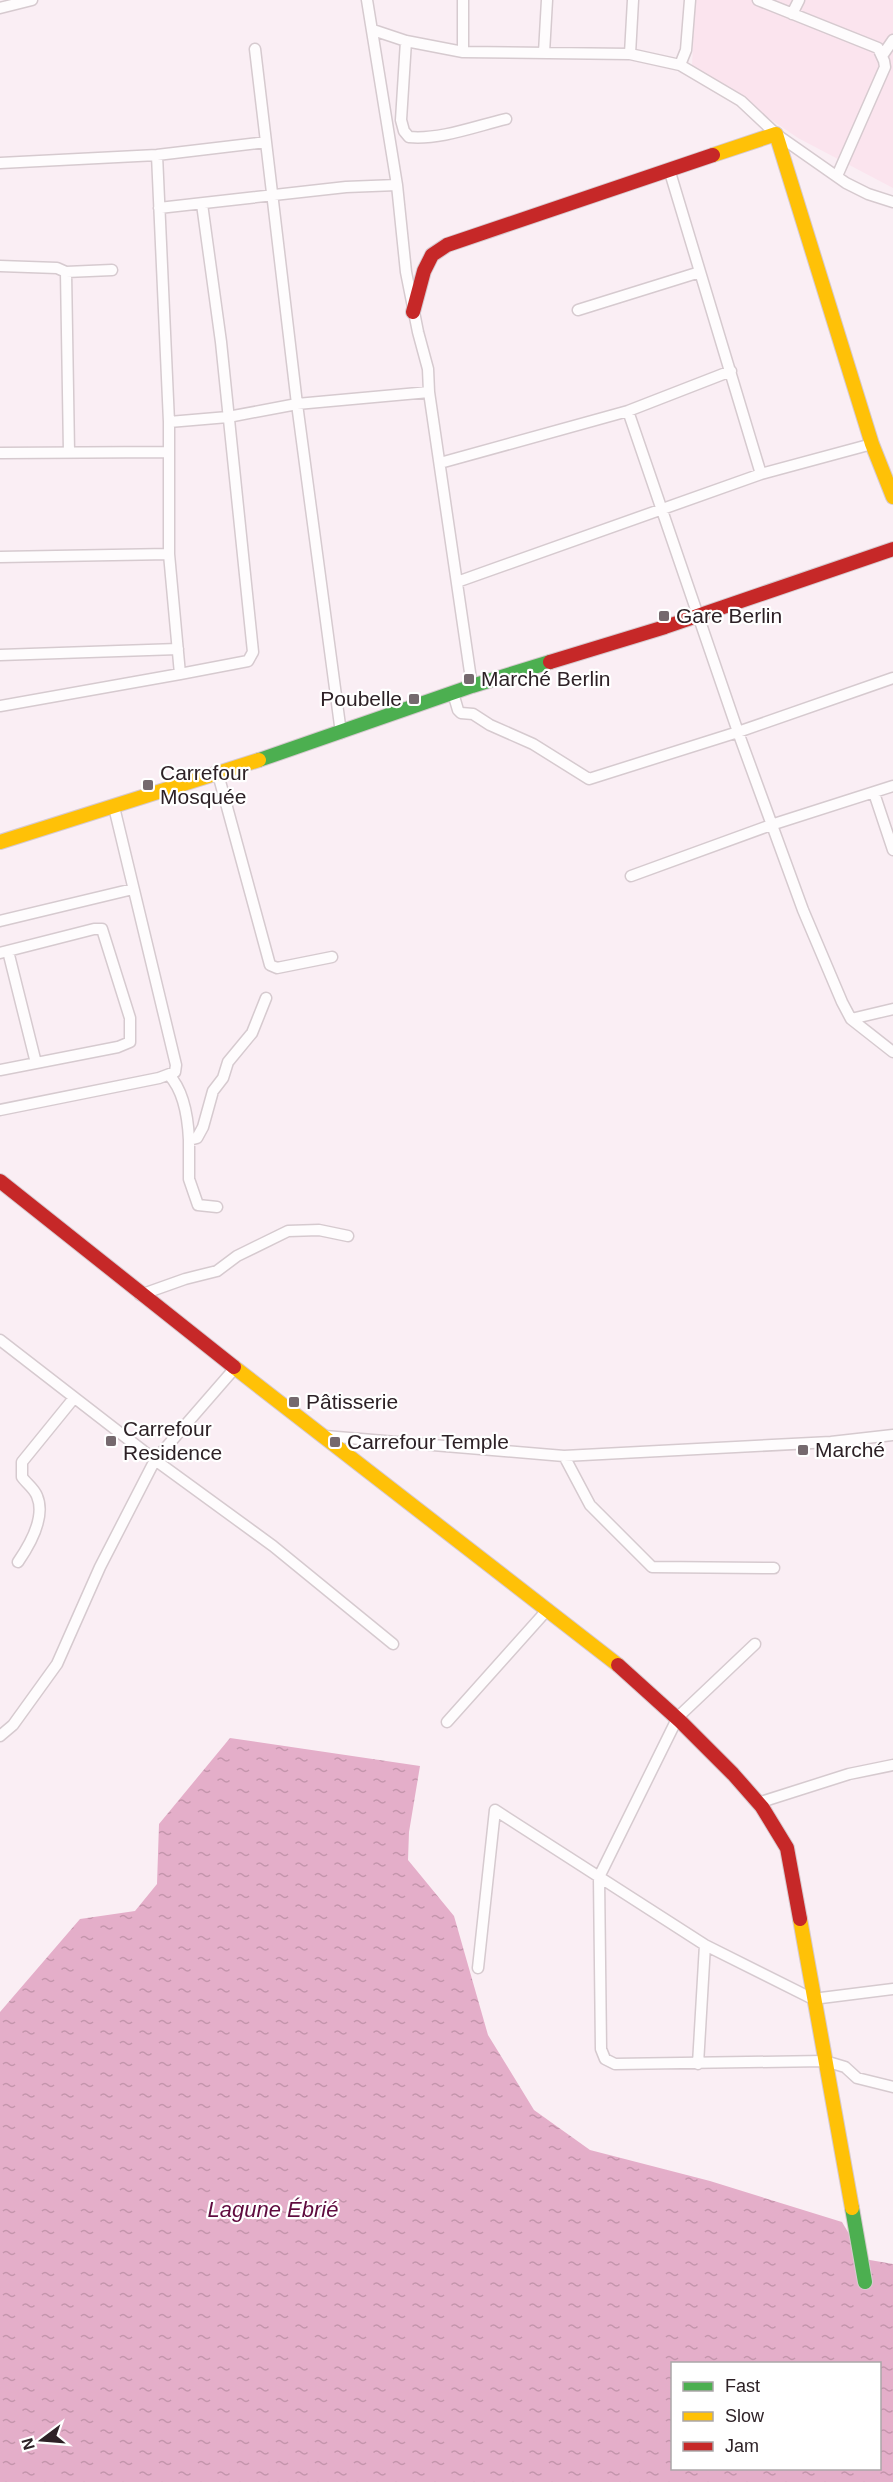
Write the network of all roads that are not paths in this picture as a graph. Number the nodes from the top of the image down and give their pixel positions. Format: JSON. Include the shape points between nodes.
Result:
{"nodes":[{"id":1,"x":32,"y":0,"type":"edge"},
{"id":2,"x":367,"y":0,"type":"edge"},
{"id":3,"x":462,"y":0,"type":"edge"},
{"id":4,"x":547,"y":0,"type":"edge"},
{"id":5,"x":633,"y":0,"type":"edge"},
{"id":6,"x":690,"y":0,"type":"edge"},
{"id":7,"x":758,"y":0,"type":"edge"},
{"id":8,"x":799,"y":0,"type":"edge"},
{"id":9,"x":0,"y":8,"type":"edge"},
{"id":10,"x":792,"y":14,"type":"junction"},
{"id":11,"x":373,"y":30,"type":"junction"},
{"id":12,"x":893,"y":40,"type":"edge"},
{"id":13,"x":406,"y":41,"type":"junction"},
{"id":14,"x":255,"y":49,"type":"dead end"},
{"id":15,"x":463,"y":52,"type":"junction"},
{"id":16,"x":544,"y":53,"type":"junction"},
{"id":17,"x":630,"y":54,"type":"junction"},
{"id":18,"x":882,"y":56,"type":"junction"},
{"id":19,"x":680,"y":65,"type":"junction"},
{"id":20,"x":506,"y":119,"type":"dead end"},
{"id":21,"x":776,"y":134,"type":"junction"},
{"id":22,"x":266,"y":142,"type":"junction"},
{"id":23,"x":157,"y":155,"type":"junction"},
{"id":24,"x":0,"y":163,"type":"edge"},
{"id":25,"x":669,"y":169,"type":"junction"},
{"id":26,"x":837,"y":176,"type":"junction"},
{"id":27,"x":397,"y":185,"type":"junction"},
{"id":28,"x":272,"y":197,"type":"junction"},
{"id":29,"x":893,"y":202,"type":"edge"},
{"id":30,"x":202,"y":204,"type":"junction"},
{"id":31,"x":159,"y":208,"type":"junction"},
{"id":32,"x":0,"y":266,"type":"edge"},
{"id":33,"x":112,"y":270,"type":"dead end"},
{"id":34,"x":66,"y":272,"type":"junction"},
{"id":35,"x":700,"y":272,"type":"junction"},
{"id":36,"x":578,"y":310,"type":"dead end"},
{"id":37,"x":413,"y":312,"type":"junction"},
{"id":38,"x":731,"y":371,"type":"junction"},
{"id":39,"x":429,"y":393,"type":"junction"},
{"id":40,"x":297,"y":404,"type":"junction"},
{"id":41,"x":628,"y":411,"type":"junction"},
{"id":42,"x":228,"y":417,"type":"junction"},
{"id":43,"x":170,"y":422,"type":"junction"},
{"id":44,"x":872,"y":444,"type":"junction"},
{"id":45,"x":69,"y":452,"type":"junction"},
{"id":46,"x":168,"y":452,"type":"junction"},
{"id":47,"x":0,"y":453,"type":"edge"},
{"id":48,"x":440,"y":462,"type":"junction"},
{"id":49,"x":761,"y":474,"type":"junction"},
{"id":50,"x":893,"y":497,"type":"edge"},
{"id":51,"x":662,"y":508,"type":"junction"},
{"id":52,"x":893,"y":549,"type":"edge"},
{"id":53,"x":169,"y":554,"type":"junction"},
{"id":54,"x":0,"y":557,"type":"edge"},
{"id":55,"x":457,"y":582,"type":"junction"},
{"id":56,"x":697,"y":616,"type":"junction"},
{"id":57,"x":178,"y":649,"type":"junction"},
{"id":58,"x":0,"y":656,"type":"edge"},
{"id":59,"x":180,"y":674,"type":"junction"},
{"id":60,"x":893,"y":678,"type":"edge"},
{"id":61,"x":472,"y":686,"type":"junction"},
{"id":62,"x":453,"y":693,"type":"junction"},
{"id":63,"x":0,"y":706,"type":"edge"},
{"id":64,"x":738,"y":732,"type":"junction"},
{"id":65,"x":340,"y":733,"type":"junction"},
{"id":66,"x":218,"y":774,"type":"junction"},
{"id":67,"x":893,"y":786,"type":"edge"},
{"id":68,"x":874,"y":793,"type":"junction"},
{"id":69,"x":114,"y":807,"type":"junction"},
{"id":70,"x":771,"y":825,"type":"junction"},
{"id":71,"x":0,"y":842,"type":"edge"},
{"id":72,"x":893,"y":850,"type":"edge"},
{"id":73,"x":631,"y":876,"type":"dead end"},
{"id":74,"x":133,"y":889,"type":"junction"},
{"id":75,"x":0,"y":921,"type":"edge"},
{"id":76,"x":4,"y":952,"type":"edge"},
{"id":77,"x":332,"y":957,"type":"dead end"},
{"id":78,"x":266,"y":998,"type":"dead end"},
{"id":79,"x":893,"y":1010,"type":"edge"},
{"id":80,"x":851,"y":1019,"type":"junction"},
{"id":81,"x":893,"y":1052,"type":"edge"},
{"id":82,"x":36,"y":1063,"type":"junction"},
{"id":83,"x":0,"y":1070,"type":"edge"},
{"id":84,"x":169,"y":1075,"type":"junction"},
{"id":85,"x":0,"y":1110,"type":"edge"},
{"id":86,"x":189,"y":1140,"type":"junction"},
{"id":87,"x":0,"y":1181,"type":"edge"},
{"id":88,"x":217,"y":1207,"type":"dead end"},
{"id":89,"x":348,"y":1236,"type":"dead end"},
{"id":90,"x":140,"y":1295,"type":"junction"},
{"id":91,"x":0,"y":1340,"type":"edge"},
{"id":92,"x":235,"y":1368,"type":"junction"},
{"id":93,"x":74,"y":1398,"type":"junction"},
{"id":94,"x":324,"y":1436,"type":"junction"},
{"id":95,"x":893,"y":1436,"type":"edge"},
{"id":96,"x":564,"y":1456,"type":"junction"},
{"id":97,"x":155,"y":1460,"type":"junction"},
{"id":98,"x":18,"y":1562,"type":"dead end"},
{"id":99,"x":774,"y":1568,"type":"dead end"},
{"id":100,"x":548,"y":1609,"type":"junction"},
{"id":101,"x":393,"y":1644,"type":"dead end"},
{"id":102,"x":755,"y":1644,"type":"dead end"},
{"id":103,"x":678,"y":1718,"type":"junction"},
{"id":104,"x":447,"y":1722,"type":"dead end"},
{"id":105,"x":0,"y":1736,"type":"edge"},
{"id":106,"x":893,"y":1765,"type":"edge"},
{"id":107,"x":760,"y":1802,"type":"junction"},
{"id":108,"x":599,"y":1877,"type":"junction"},
{"id":109,"x":705,"y":1945,"type":"junction"},
{"id":110,"x":478,"y":1968,"type":"dead end"},
{"id":111,"x":893,"y":1989,"type":"edge"},
{"id":112,"x":813,"y":1998,"type":"junction"},
{"id":113,"x":825,"y":2061,"type":"junction"},
{"id":114,"x":698,"y":2064,"type":"junction"},
{"id":115,"x":893,"y":2087,"type":"edge"},
{"id":116,"x":865,"y":2282,"type":"dead end"}],
"edges":[{"from":1,"to":9,"type":"street"},
{"from":2,"to":11,"type":"street"},
{"from":3,"to":15,"type":"street"},
{"from":4,"to":16,"type":"street"},
{"from":5,"to":17,"type":"street"},
{"from":6,"to":19,"type":"street","via":[[686,50]]},
{"from":7,"to":10,"type":"street"},
{"from":8,"to":10,"type":"street"},
{"from":10,"to":18,"type":"street","via":[[878,48]]},
{"from":11,"to":13,"type":"street"},
{"from":11,"to":27,"type":"street"},
{"from":12,"to":18,"type":"street"},
{"from":13,"to":15,"type":"street"},
{"from":13,"to":20,"type":"street","via":[[401,120],[409,137]]},
{"from":14,"to":22,"type":"street"},
{"from":15,"to":16,"type":"street"},
{"from":16,"to":17,"type":"street"},
{"from":17,"to":19,"type":"street"},
{"from":18,"to":26,"type":"street","via":[[885,67]]},
{"from":19,"to":21,"type":"street","via":[[741,101]]},
{"from":21,"to":25,"type":"street"},
{"from":21,"to":26,"type":"street"},
{"from":21,"to":44,"type":"street"},
{"from":22,"to":23,"type":"street"},
{"from":22,"to":28,"type":"street"},
{"from":23,"to":24,"type":"street"},
{"from":23,"to":31,"type":"street"},
{"from":25,"to":35,"type":"street"},
{"from":25,"to":37,"type":"street","via":[[447,245],[432,255]]},
{"from":26,"to":29,"type":"street","via":[[868,194]]},
{"from":27,"to":28,"type":"street"},
{"from":27,"to":37,"type":"street"},
{"from":28,"to":30,"type":"street"},
{"from":28,"to":40,"type":"street"},
{"from":30,"to":31,"type":"street"},
{"from":30,"to":42,"type":"street"},
{"from":31,"to":43,"type":"street"},
{"from":32,"to":34,"type":"street","via":[[57,268]]},
{"from":33,"to":34,"type":"street"},
{"from":34,"to":45,"type":"street"},
{"from":35,"to":36,"type":"street"},
{"from":35,"to":38,"type":"street"},
{"from":37,"to":39,"type":"street","via":[[428,369]]},
{"from":38,"to":41,"type":"street"},
{"from":38,"to":49,"type":"street"},
{"from":39,"to":40,"type":"street"},
{"from":39,"to":48,"type":"street"},
{"from":40,"to":42,"type":"street"},
{"from":40,"to":65,"type":"street"},
{"from":41,"to":48,"type":"street"},
{"from":41,"to":51,"type":"street"},
{"from":42,"to":43,"type":"street"},
{"from":42,"to":59,"type":"street","via":[[253,652],[248,660]]},
{"from":43,"to":46,"type":"street"},
{"from":44,"to":49,"type":"street"},
{"from":44,"to":50,"type":"street"},
{"from":45,"to":46,"type":"street"},
{"from":45,"to":47,"type":"street"},
{"from":46,"to":53,"type":"street"},
{"from":48,"to":55,"type":"street"},
{"from":49,"to":51,"type":"street"},
{"from":51,"to":55,"type":"street"},
{"from":51,"to":56,"type":"street"},
{"from":52,"to":56,"type":"street"},
{"from":53,"to":54,"type":"street"},
{"from":53,"to":57,"type":"street"},
{"from":55,"to":61,"type":"street"},
{"from":56,"to":61,"type":"street"},
{"from":56,"to":64,"type":"street"},
{"from":57,"to":58,"type":"street"},
{"from":57,"to":59,"type":"street"},
{"from":59,"to":63,"type":"street"},
{"from":60,"to":64,"type":"street"},
{"from":61,"to":62,"type":"street"},
{"from":62,"to":64,"type":"street","via":[[461,713],[473,714],[533,744],[589,779]]},
{"from":62,"to":65,"type":"street"},
{"from":64,"to":70,"type":"street"},
{"from":65,"to":66,"type":"street"},
{"from":66,"to":69,"type":"street"},
{"from":66,"to":77,"type":"street","via":[[270,965],[277,968]]},
{"from":67,"to":68,"type":"street"},
{"from":68,"to":70,"type":"street"},
{"from":68,"to":72,"type":"street"},
{"from":69,"to":71,"type":"street"},
{"from":69,"to":74,"type":"street"},
{"from":70,"to":73,"type":"street"},
{"from":70,"to":80,"type":"street"},
{"from":74,"to":75,"type":"street"},
{"from":74,"to":84,"type":"street","via":[[176,1065],[175,1072]]},
{"from":76,"to":82,"type":"street"},
{"from":76,"to":82,"type":"street","via":[[102,929],[130,1018],[130,1042]]},
{"from":78,"to":86,"type":"street","via":[[252,1034],[228,1062],[213,1091],[203,1127],[196,1138]]},
{"from":79,"to":80,"type":"street"},
{"from":80,"to":81,"type":"street"},
{"from":82,"to":83,"type":"street"},
{"from":84,"to":85,"type":"street"},
{"from":84,"to":86,"type":"street","via":[[179,1091]]},
{"from":86,"to":88,"type":"street","via":[[189,1179],[198,1205]]},
{"from":87,"to":90,"type":"street"},
{"from":89,"to":90,"type":"street","via":[[319,1230],[288,1231],[237,1256],[217,1271]]},
{"from":90,"to":92,"type":"street"},
{"from":91,"to":93,"type":"street"},
{"from":92,"to":94,"type":"street"},
{"from":92,"to":97,"type":"street"},
{"from":93,"to":97,"type":"street"},
{"from":93,"to":98,"type":"street","via":[[22,1462],[22,1477],[37,1495],[39,1505],[36,1532]]},
{"from":94,"to":96,"type":"street"},
{"from":94,"to":100,"type":"street"},
{"from":95,"to":96,"type":"street"},
{"from":96,"to":99,"type":"street","via":[[590,1505],[652,1567]]},
{"from":97,"to":101,"type":"street","via":[[273,1546]]},
{"from":97,"to":105,"type":"street","via":[[100,1567],[57,1664],[13,1725]]},
{"from":100,"to":103,"type":"street"},
{"from":100,"to":104,"type":"street"},
{"from":102,"to":103,"type":"street"},
{"from":103,"to":107,"type":"street"},
{"from":103,"to":108,"type":"street"},
{"from":106,"to":107,"type":"street","via":[[849,1774]]},
{"from":107,"to":112,"type":"street","via":[[787,1848]]},
{"from":108,"to":109,"type":"street"},
{"from":108,"to":110,"type":"street","via":[[495,1810]]},
{"from":108,"to":114,"type":"street","via":[[604,2059],[615,2064]]},
{"from":109,"to":112,"type":"street"},
{"from":109,"to":114,"type":"street"},
{"from":111,"to":112,"type":"street"},
{"from":112,"to":113,"type":"street"},
{"from":113,"to":114,"type":"street"},
{"from":113,"to":115,"type":"street","via":[[845,2067],[857,2078]]},
{"from":113,"to":116,"type":"street"}]}
